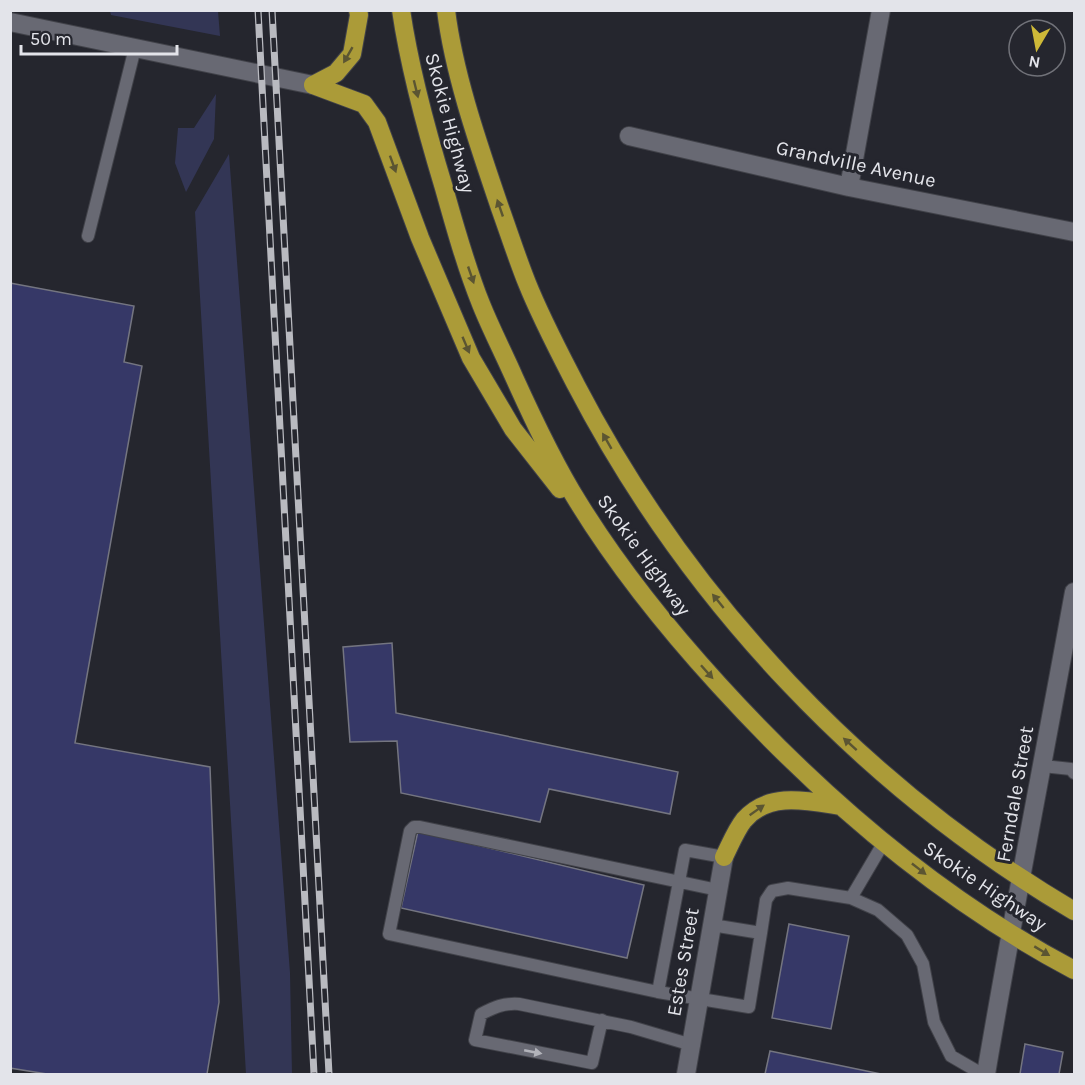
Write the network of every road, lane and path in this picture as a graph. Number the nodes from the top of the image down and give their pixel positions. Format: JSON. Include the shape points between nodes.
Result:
{"nodes":[{"id":1,"x":358,"y":10,"type":"edge"},
{"id":2,"x":394,"y":10,"type":"edge"},
{"id":3,"x":401,"y":10,"type":"edge"},
{"id":4,"x":446,"y":10,"type":"edge"},
{"id":5,"x":881,"y":10,"type":"edge"},
{"id":6,"x":10,"y":22,"type":"edge"},
{"id":7,"x":135,"y":48,"type":"junction"},
{"id":8,"x":408,"y":56,"type":"junction"},
{"id":9,"x":313,"y":85,"type":"junction"},
{"id":10,"x":629,"y":136,"type":"dead end"},
{"id":11,"x":849,"y":187,"type":"junction"},
{"id":12,"x":1074,"y":232,"type":"edge"},
{"id":13,"x":88,"y":236,"type":"dead end"},
{"id":14,"x":630,"y":578,"type":"junction"},
{"id":15,"x":1074,"y":592,"type":"edge"},
{"id":16,"x":1043,"y":766,"type":"junction"},
{"id":17,"x":1074,"y":773,"type":"edge"},
{"id":18,"x":841,"y":806,"type":"junction"},
{"id":19,"x":884,"y":842,"type":"junction"},
{"id":20,"x":724,"y":857,"type":"junction"},
{"id":21,"x":1022,"y":880,"type":"junction"},
{"id":22,"x":680,"y":882,"type":"junction"},
{"id":23,"x":718,"y":890,"type":"junction"},
{"id":24,"x":850,"y":898,"type":"junction"},
{"id":25,"x":1074,"y":911,"type":"edge"},
{"id":26,"x":712,"y":925,"type":"junction"},
{"id":27,"x":1010,"y":932,"type":"junction"},
{"id":28,"x":760,"y":933,"type":"junction"},
{"id":29,"x":1074,"y":970,"type":"edge"},
{"id":30,"x":658,"y":992,"type":"junction"},
{"id":31,"x":699,"y":1000,"type":"junction"},
{"id":32,"x":602,"y":1020,"type":"junction"},
{"id":33,"x":692,"y":1045,"type":"junction"},
{"id":34,"x":686,"y":1074,"type":"edge"},
{"id":35,"x":984,"y":1074,"type":"edge"}],
"edges":[{"from":1,"to":9,"type":"highway","one_way":true,"via":[[352,54],[336,73]]},
{"from":2,"to":8,"type":"highway"},
{"from":3,"to":8,"type":"highway","name":"Skokie Highway"},
{"from":21,"to":4,"type":"highway","name":"Skokie Highway","one_way":true,"via":[[956,833],[842,736],[746,636],[661,526],[588,408],[527,283],[467,104]]},
{"from":5,"to":11,"type":"street"},
{"from":6,"to":7,"type":"street"},
{"from":7,"to":9,"type":"street"},
{"from":7,"to":13,"type":"lane"},
{"from":8,"to":14,"type":"highway","name":"Skokie Highway","one_way":true,"via":[[459,241],[481,303],[549,449],[578,502]]},
{"from":9,"to":14,"type":"highway","one_way":true,"via":[[364,104],[377,122],[471,358],[513,429]]},
{"from":10,"to":11,"type":"street","name":"Grandville Avenue"},
{"from":11,"to":12,"type":"street","name":"Grandville Avenue"},
{"from":14,"to":18,"type":"highway","name":"Skokie Highway","one_way":true,"via":[[684,646],[755,724]]},
{"from":15,"to":16,"type":"street","name":"Ferndale Street"},
{"from":16,"to":17,"type":"lane","via":[[1071,769]]},
{"from":16,"to":21,"type":"street","name":"Ferndale Street"},
{"from":18,"to":19,"type":"highway","name":"Skokie Highway"},
{"from":20,"to":18,"type":"highway","one_way":true,"via":[[744,820],[767,803],[798,799]]},
{"from":19,"to":24,"type":"lane"},
{"from":19,"to":27,"type":"highway","name":"Skokie Highway","one_way":true},
{"from":20,"to":22,"type":"lane","via":[[685,850]]},
{"from":20,"to":23,"type":"street","name":"Estes Street"},
{"from":21,"to":25,"type":"highway","name":"Skokie Highway"},
{"from":21,"to":27,"type":"street","name":"Ferndale Street"},
{"from":22,"to":23,"type":"lane"},
{"from":22,"to":30,"type":"lane"},
{"from":22,"to":30,"type":"lane","via":[[420,827],[409,833],[389,934]]},
{"from":23,"to":26,"type":"street","name":"Estes Street"},
{"from":24,"to":28,"type":"lane","via":[[788,888],[772,891],[766,900]]},
{"from":24,"to":35,"type":"lane","via":[[878,910],[907,935],[923,964],[934,1022],[951,1056]]},
{"from":26,"to":28,"type":"lane"},
{"from":26,"to":31,"type":"street","name":"Estes Street"},
{"from":27,"to":29,"type":"highway","name":"Skokie Highway","one_way":true},
{"from":27,"to":35,"type":"street","name":"Ferndale Street"},
{"from":28,"to":31,"type":"lane","via":[[749,1007]]},
{"from":30,"to":31,"type":"lane"},
{"from":31,"to":33,"type":"street","name":"Estes Street"},
{"from":32,"to":32,"type":"lane","one_way":true,"via":[[501,1004],[481,1014],[476,1040],[592,1063]]},
{"from":32,"to":33,"type":"lane"},
{"from":33,"to":34,"type":"street","name":"Estes Street"}]}
